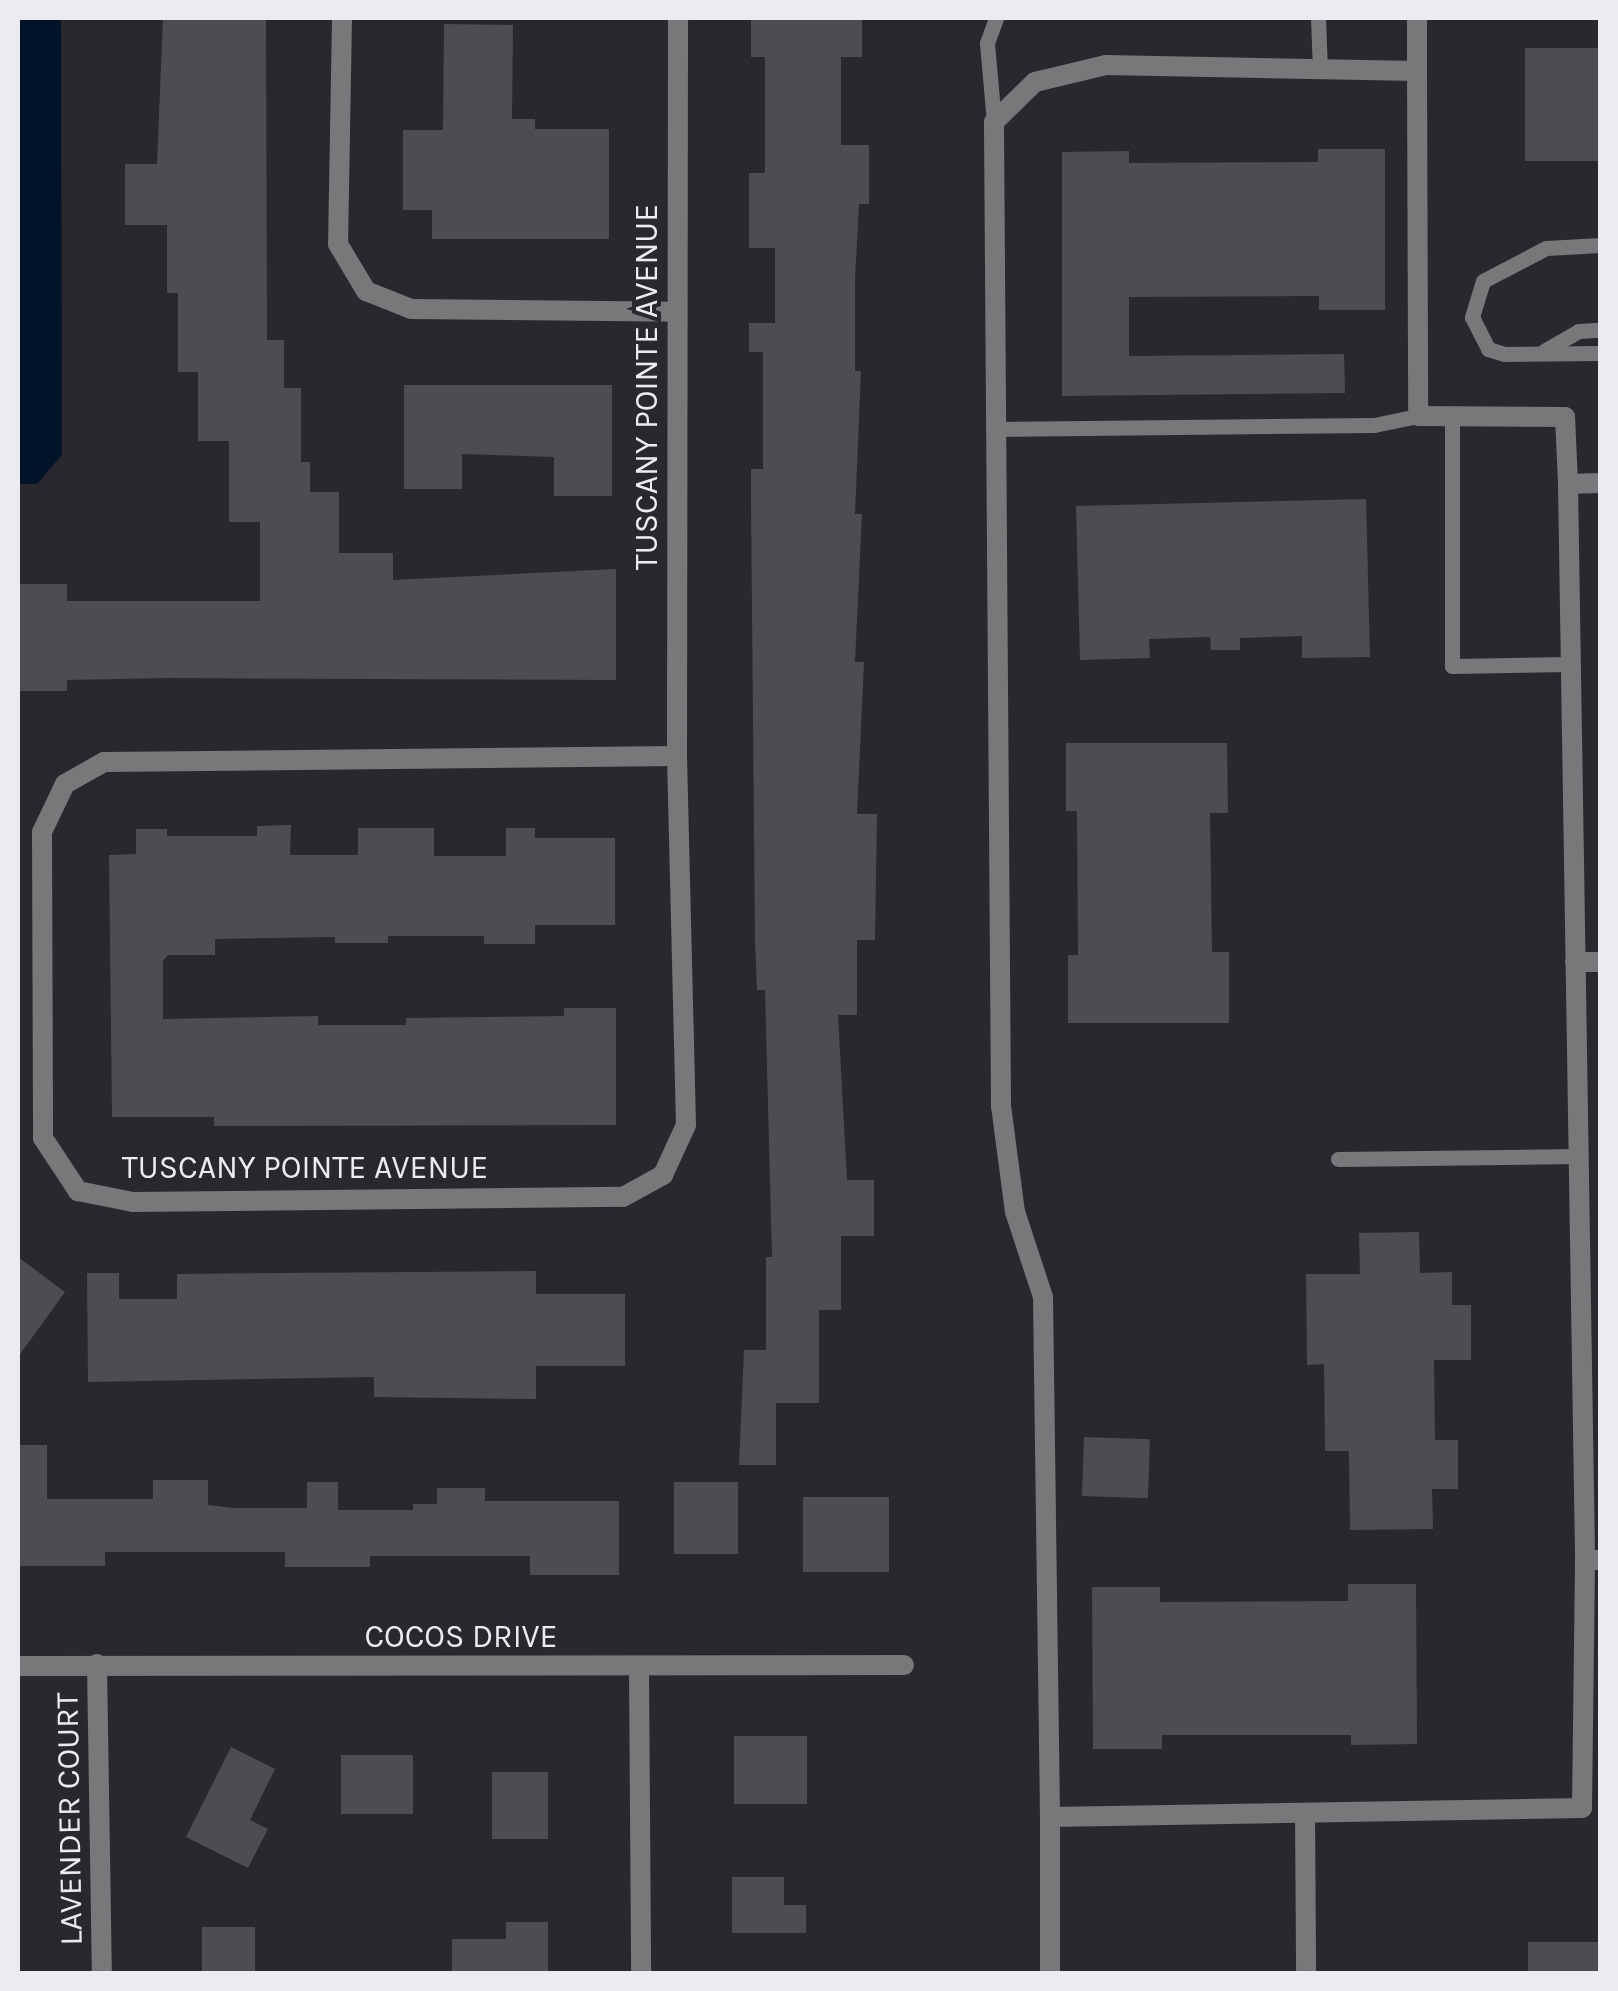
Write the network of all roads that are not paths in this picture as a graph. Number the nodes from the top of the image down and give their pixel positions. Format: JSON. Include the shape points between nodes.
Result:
{"nodes":[{"id":1,"x":342,"y":18,"type":"edge"},
{"id":2,"x":678,"y":18,"type":"edge"},
{"id":3,"x":996,"y":18,"type":"edge"},
{"id":4,"x":1318,"y":18,"type":"edge"},
{"id":5,"x":1418,"y":18,"type":"edge"},
{"id":6,"x":1320,"y":69,"type":"junction"},
{"id":7,"x":1417,"y":70,"type":"junction"},
{"id":8,"x":994,"y":122,"type":"junction"},
{"id":9,"x":1600,"y":245,"type":"edge"},
{"id":10,"x":678,"y":312,"type":"junction"},
{"id":11,"x":1600,"y":330,"type":"edge"},
{"id":12,"x":1600,"y":353,"type":"edge"},
{"id":13,"x":1540,"y":354,"type":"junction"},
{"id":14,"x":1418,"y":416,"type":"junction"},
{"id":15,"x":1452,"y":416,"type":"junction"},
{"id":16,"x":994,"y":429,"type":"junction"},
{"id":17,"x":1600,"y":483,"type":"edge"},
{"id":18,"x":1568,"y":484,"type":"junction"},
{"id":19,"x":1570,"y":664,"type":"junction"},
{"id":20,"x":677,"y":756,"type":"junction"},
{"id":21,"x":1575,"y":962,"type":"junction"},
{"id":22,"x":1600,"y":962,"type":"edge"},
{"id":23,"x":1600,"y":1069,"type":"edge"},
{"id":24,"x":1577,"y":1070,"type":"junction"},
{"id":25,"x":1578,"y":1156,"type":"junction"},
{"id":26,"x":1338,"y":1159,"type":"dead end"},
{"id":27,"x":1592,"y":1560,"type":"edge"},
{"id":28,"x":97,"y":1664,"type":"junction"},
{"id":29,"x":904,"y":1665,"type":"dead end"},
{"id":30,"x":18,"y":1666,"type":"edge"},
{"id":31,"x":639,"y":1668,"type":"junction"},
{"id":32,"x":1305,"y":1813,"type":"junction"},
{"id":33,"x":1050,"y":1817,"type":"junction"},
{"id":34,"x":102,"y":1974,"type":"edge"},
{"id":35,"x":641,"y":1974,"type":"edge"},
{"id":36,"x":1050,"y":1974,"type":"edge"},
{"id":37,"x":1306,"y":1974,"type":"edge"}],
"edges":[{"from":1,"to":10,"type":"street","via":[[338,244],[366,291],[411,309]]},
{"from":2,"to":10,"type":"street","name":"TUSCANY POINTE AVENUE"},
{"from":3,"to":8,"type":"lane","via":[[987,43]]},
{"from":4,"to":6,"type":"lane"},
{"from":5,"to":7,"type":"street"},
{"from":6,"to":7,"type":"street"},
{"from":6,"to":8,"type":"street","via":[[1106,65],[1035,82]]},
{"from":7,"to":14,"type":"street"},
{"from":8,"to":16,"type":"street"},
{"from":9,"to":13,"type":"lane","via":[[1546,248],[1483,281],[1472,317],[1476,336],[1504,354]]},
{"from":10,"to":20,"type":"street","name":"TUSCANY POINTE AVENUE"},
{"from":11,"to":13,"type":"lane","via":[[1578,331]]},
{"from":12,"to":13,"type":"lane"},
{"from":14,"to":15,"type":"street"},
{"from":14,"to":16,"type":"lane","via":[[1374,425]]},
{"from":15,"to":18,"type":"street","via":[[1565,417]]},
{"from":15,"to":19,"type":"lane","via":[[1452,666]]},
{"from":16,"to":33,"type":"street","via":[[1000,1106],[1015,1212],[1043,1296]]},
{"from":17,"to":18,"type":"street"},
{"from":18,"to":19,"type":"street"},
{"from":19,"to":21,"type":"street"},
{"from":20,"to":20,"type":"street","name":"TUSCANY POINTE AVENUE","via":[[686,1125],[663,1175],[623,1198],[133,1202],[78,1192],[44,1138],[42,832],[64,784],[104,762]]},
{"from":21,"to":22,"type":"street"},
{"from":21,"to":24,"type":"street"},
{"from":23,"to":24,"type":"street"},
{"from":24,"to":25,"type":"street"},
{"from":25,"to":26,"type":"lane"},
{"from":25,"to":27,"type":"street"},
{"from":27,"to":32,"type":"street","via":[[1582,1808]]},
{"from":28,"to":30,"type":"street","name":"COCOS DRIVE"},
{"from":28,"to":31,"type":"street","name":"COCOS DRIVE"},
{"from":28,"to":34,"type":"street","name":"LAVENDER COURT"},
{"from":29,"to":31,"type":"street","name":"COCOS DRIVE"},
{"from":31,"to":35,"type":"street"},
{"from":32,"to":33,"type":"street"},
{"from":32,"to":37,"type":"street"},
{"from":33,"to":36,"type":"street"}]}
